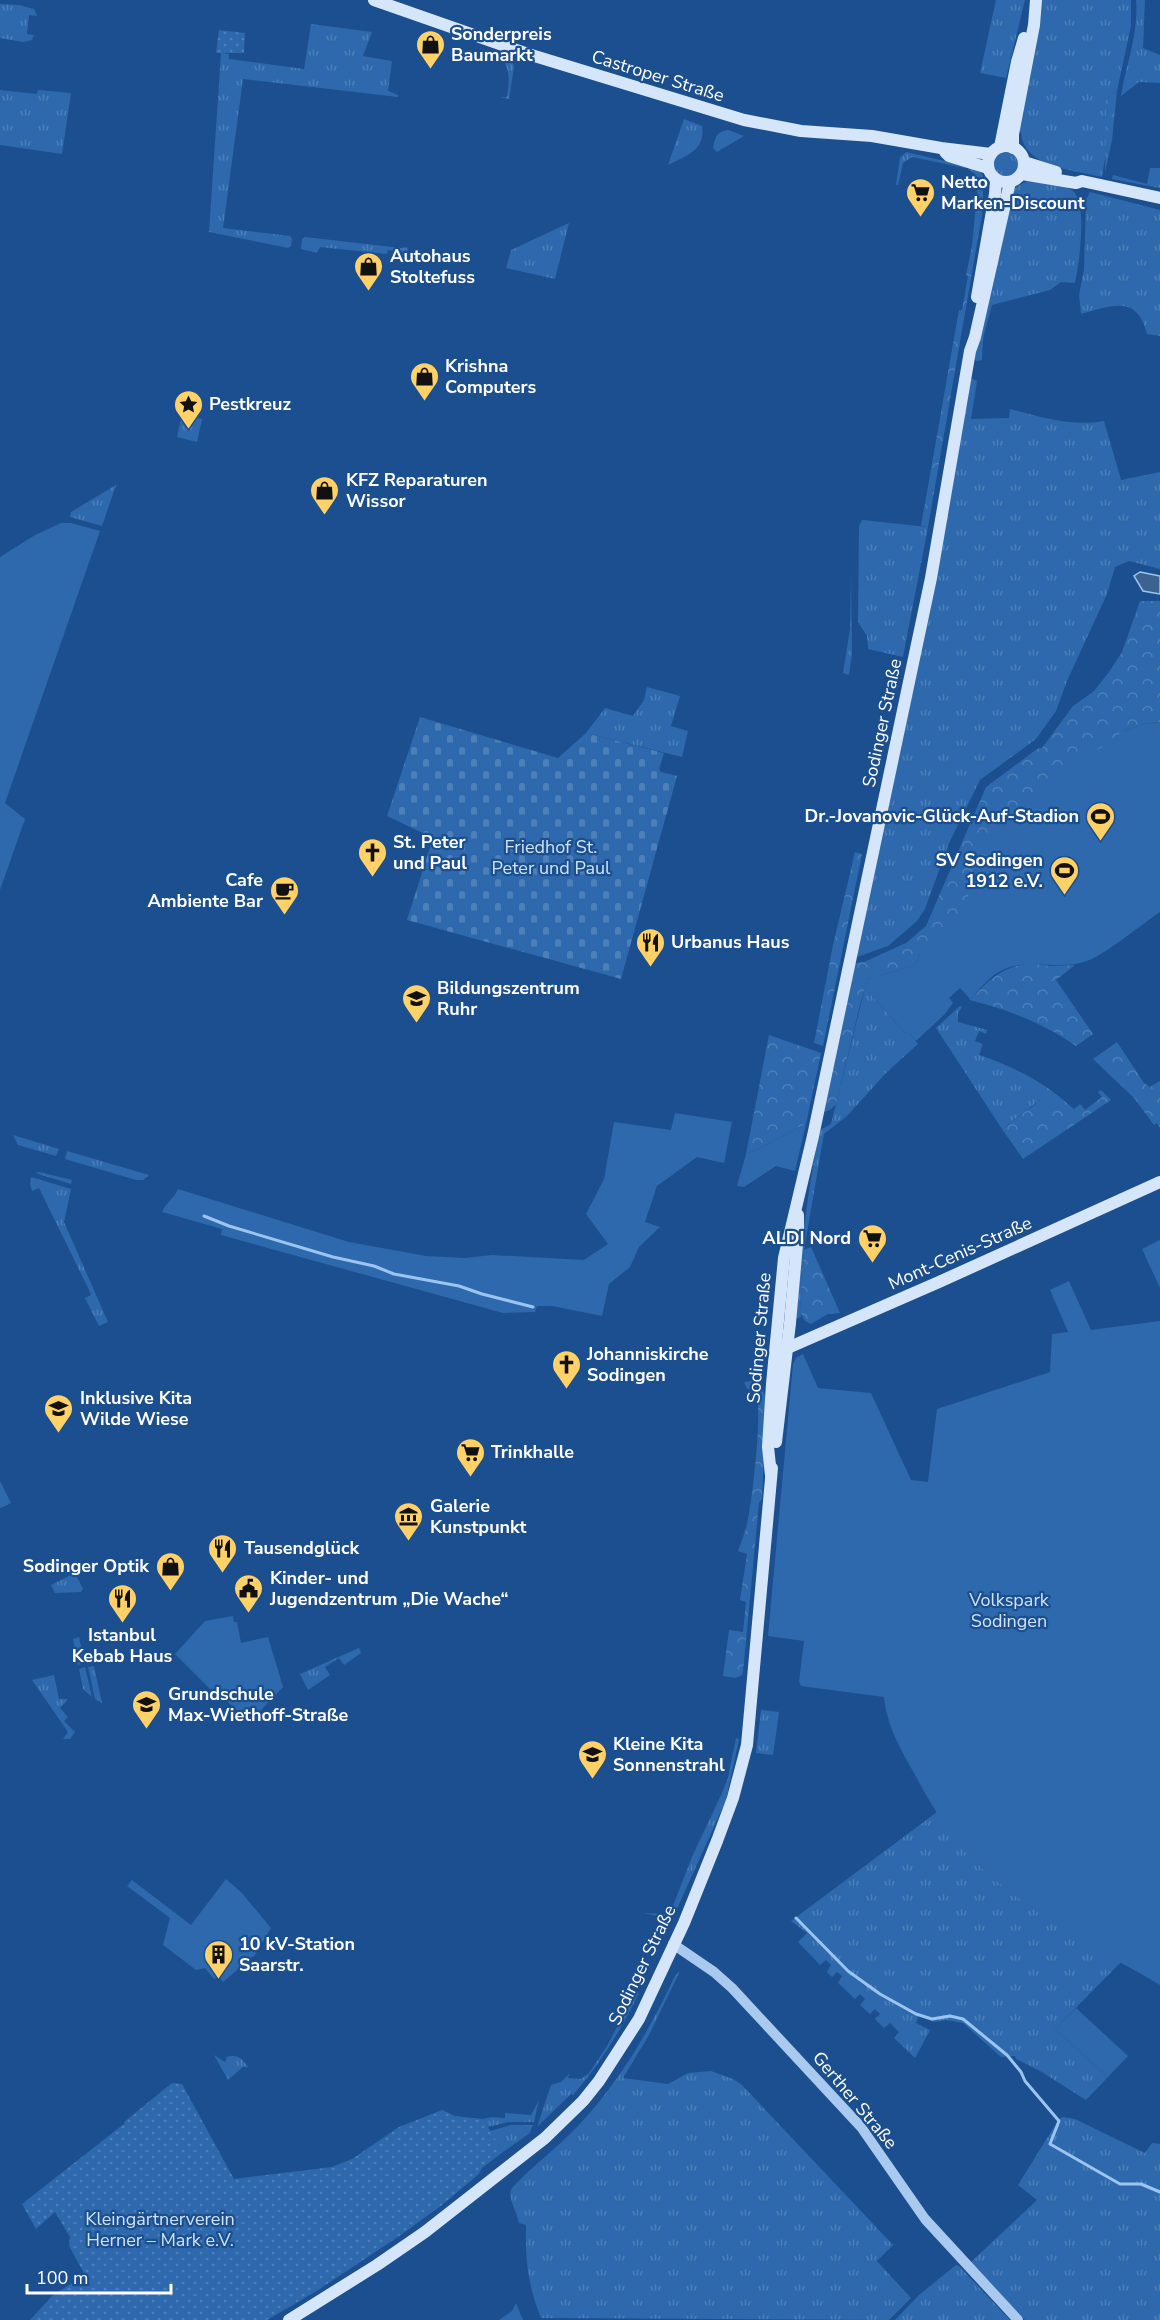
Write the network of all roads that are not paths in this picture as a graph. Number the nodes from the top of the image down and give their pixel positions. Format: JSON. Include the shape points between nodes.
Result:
{"nodes":[{"id":1,"x":374,"y":0,"type":"edge"},
{"id":2,"x":1036,"y":1,"type":"edge"},
{"id":3,"x":941,"y":148,"type":"junction"},
{"id":4,"x":1013,"y":148,"type":"junction"},
{"id":5,"x":995,"y":151,"type":"junction"},
{"id":6,"x":988,"y":168,"type":"junction"},
{"id":7,"x":1023,"y":168,"type":"junction"},
{"id":8,"x":996,"y":180,"type":"junction"},
{"id":9,"x":1010,"y":182,"type":"junction"},
{"id":10,"x":1160,"y":198,"type":"edge"},
{"id":11,"x":970,"y":351,"type":"junction"},
{"id":12,"x":1160,"y":1182,"type":"edge"},
{"id":13,"x":798,"y":1206,"type":"junction"},
{"id":14,"x":788,"y":1348,"type":"junction"},
{"id":15,"x":774,"y":1355,"type":"junction"},
{"id":16,"x":771,"y":1475,"type":"junction"},
{"id":17,"x":673,"y":1944,"type":"junction"},
{"id":18,"x":289,"y":2320,"type":"edge"},
{"id":19,"x":1018,"y":2320,"type":"edge"}],
"edges":[{"from":1,"to":3,"type":"main road","name":"Castroper Straße","via":[[528,54],[744,120]]},
{"from":2,"to":4,"type":"main road"},
{"from":2,"to":5,"type":"main road"},
{"from":3,"to":5,"type":"main road","name":"Castroper Straße"},
{"from":3,"to":6,"type":"main road","name":"Castroper Straße","via":[[950,156]]},
{"from":4,"to":5,"type":"main road"},
{"from":4,"to":7,"type":"main road","via":[[1021,153]]},
{"from":5,"to":6,"type":"main road"},
{"from":6,"to":8,"type":"main road"},
{"from":7,"to":9,"type":"main road"},
{"from":7,"to":10,"type":"main road"},
{"from":8,"to":9,"type":"main road"},
{"from":8,"to":11,"type":"main road","name":"Sodinger Straße","via":[[969,337]]},
{"from":9,"to":11,"type":"main road","name":"Sodinger Straße"},
{"from":11,"to":13,"type":"main road","name":"Sodinger Straße","via":[[931,578]]},
{"from":12,"to":14,"type":"main road","name":"Mont-Cenis-Straße"},
{"from":13,"to":14,"type":"main road","name":"Sodinger Straße"},
{"from":13,"to":15,"type":"main road","name":"Sodinger Straße","via":[[784,1258]]},
{"from":14,"to":15,"type":"main road","name":"Mont-Cenis-Straße"},
{"from":14,"to":16,"type":"main road","name":"Sodinger Straße"},
{"from":15,"to":16,"type":"main road","name":"Sodinger Straße","via":[[768,1447]]},
{"from":16,"to":17,"type":"main road","name":"Sodinger Straße","via":[[747,1745],[729,1808]]},
{"from":17,"to":18,"type":"main road","name":"Sodinger Straße","via":[[639,2019],[599,2081],[561,2123],[425,2232]]},
{"from":17,"to":19,"type":"street","name":"Gerther Straße","via":[[732,1988],[861,2127],[925,2219]]}]}
